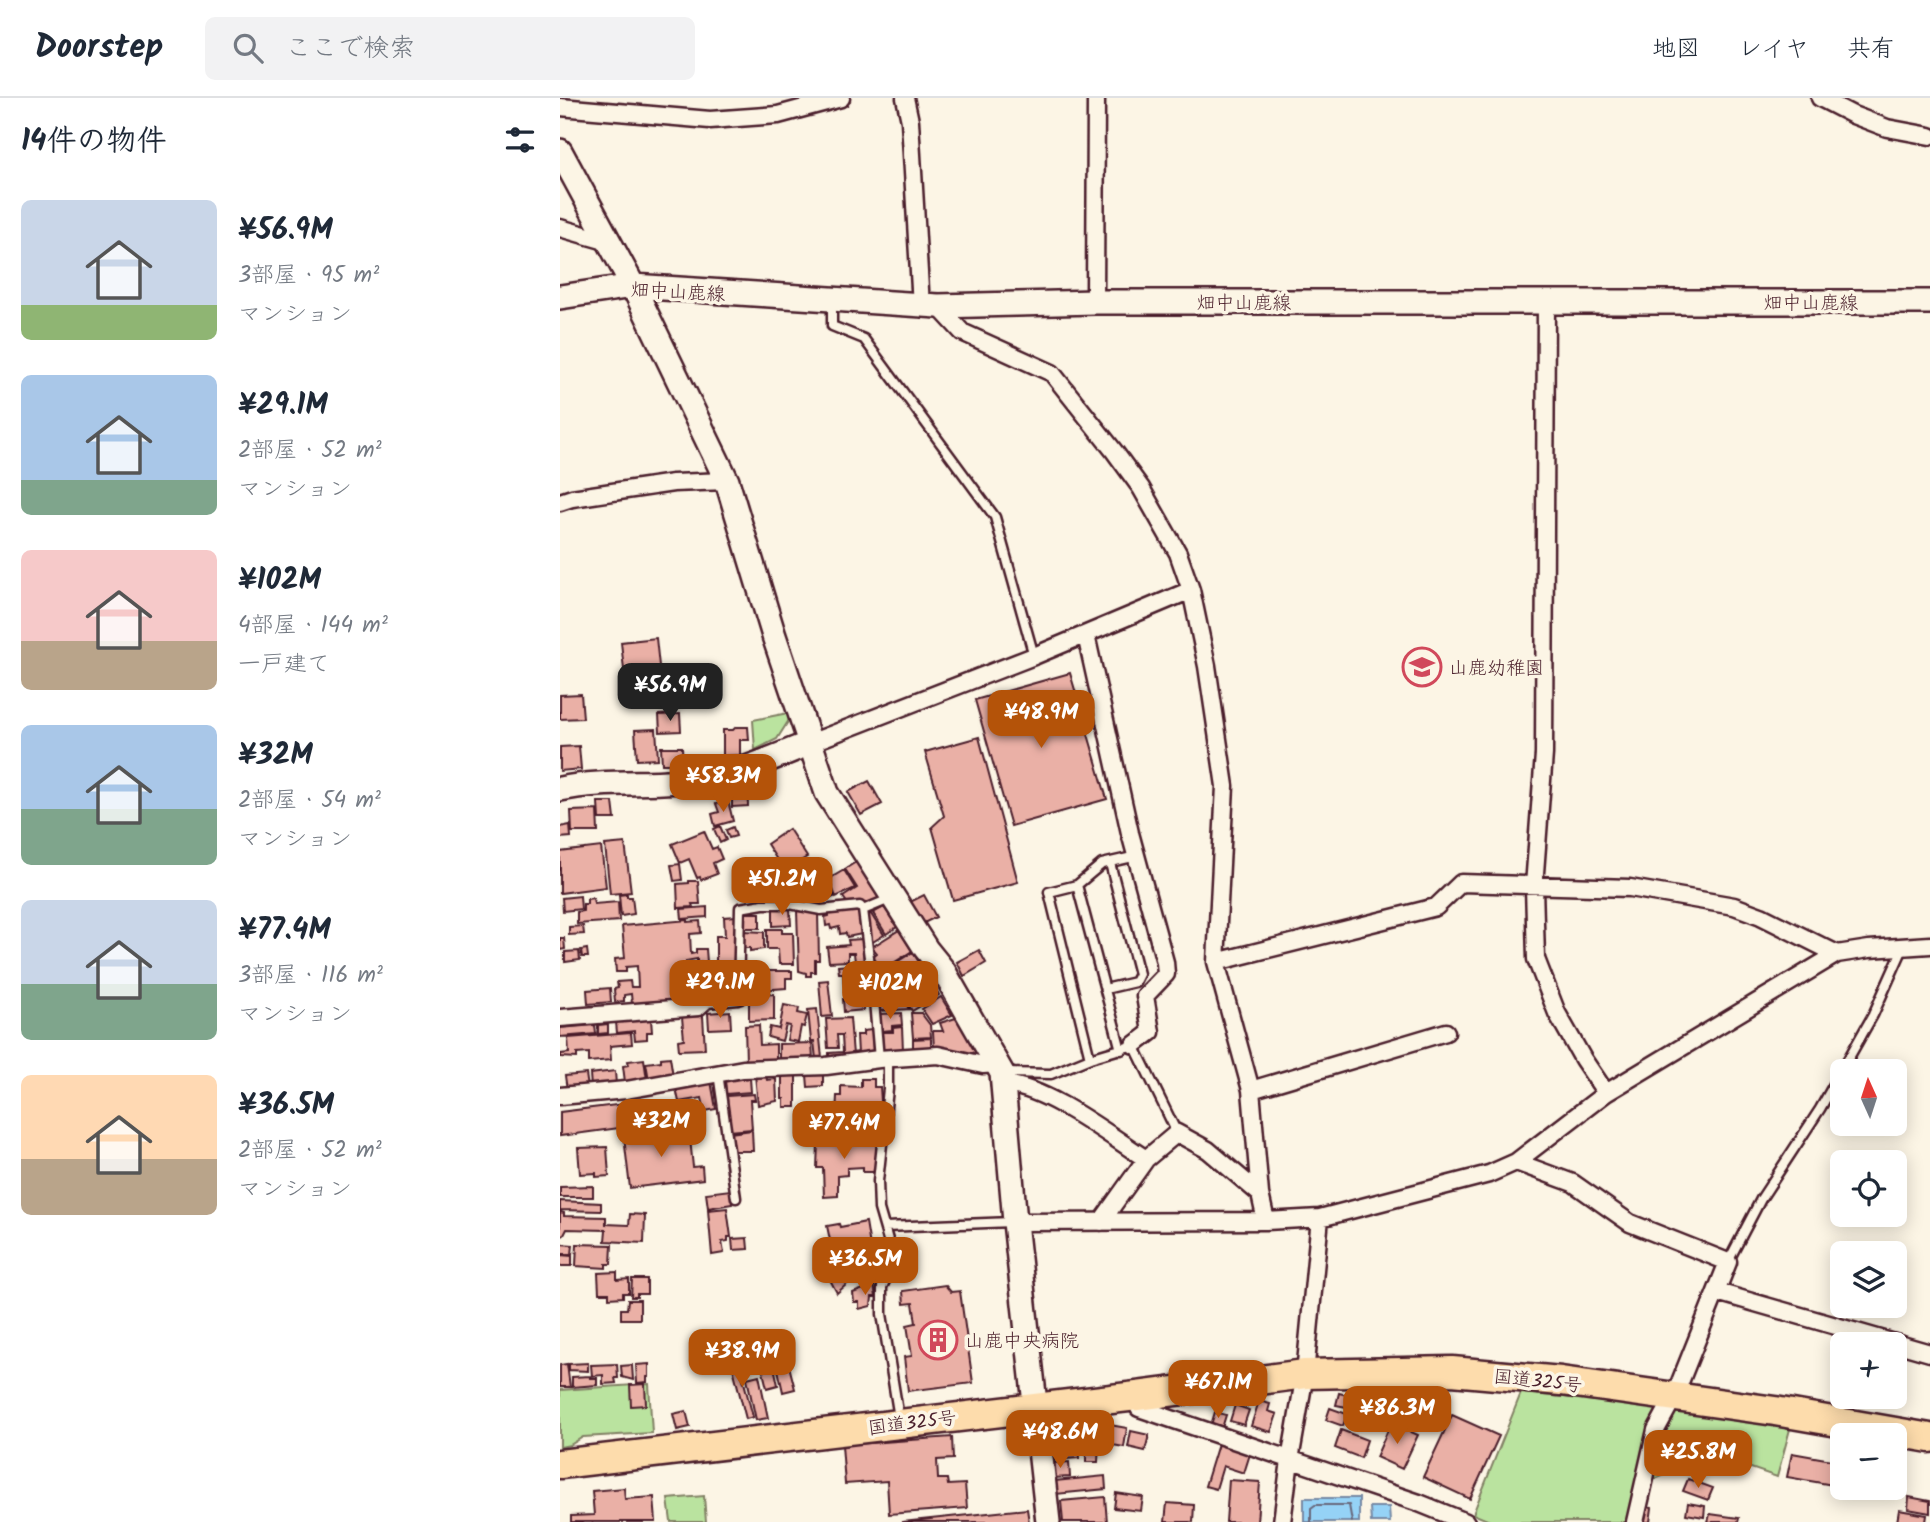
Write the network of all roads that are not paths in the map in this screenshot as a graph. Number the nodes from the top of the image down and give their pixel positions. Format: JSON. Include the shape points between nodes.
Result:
{"nodes":[{"id":1,"x":841,"y":98,"type":"edge"},
{"id":2,"x":905,"y":98,"type":"edge"},
{"id":3,"x":1096,"y":98,"type":"edge"},
{"id":4,"x":1820,"y":98,"type":"edge"},
{"id":5,"x":560,"y":107,"type":"edge"},
{"id":6,"x":1930,"y":136,"type":"edge"},
{"id":7,"x":560,"y":151,"type":"edge"},
{"id":8,"x":560,"y":228,"type":"edge"},
{"id":9,"x":609,"y":242,"type":"junction"},
{"id":10,"x":633,"y":286,"type":"junction"},
{"id":11,"x":560,"y":297,"type":"edge"},
{"id":12,"x":832,"y":300,"type":"junction"},
{"id":13,"x":1095,"y":302,"type":"junction"},
{"id":14,"x":1546,"y":302,"type":"junction"},
{"id":15,"x":1930,"y":302,"type":"edge"},
{"id":16,"x":930,"y":306,"type":"junction"},
{"id":17,"x":727,"y":481,"type":"junction"},
{"id":18,"x":560,"y":502,"type":"edge"},
{"id":19,"x":1191,"y":590,"type":"junction"},
{"id":20,"x":1086,"y":635,"type":"junction"},
{"id":21,"x":1034,"y":656,"type":"junction"},
{"id":22,"x":810,"y":743,"type":"junction"},
{"id":23,"x":560,"y":789,"type":"edge"},
{"id":24,"x":1137,"y":856,"type":"junction"},
{"id":25,"x":1110,"y":863,"type":"junction"},
{"id":26,"x":1077,"y":885,"type":"junction"},
{"id":27,"x":1534,"y":886,"type":"junction"},
{"id":28,"x":893,"y":897,"type":"junction"},
{"id":29,"x":863,"y":910,"type":"junction"},
{"id":30,"x":1930,"y":944,"type":"edge"},
{"id":31,"x":1904,"y":946,"type":"junction"},
{"id":32,"x":1837,"y":954,"type":"junction"},
{"id":33,"x":1216,"y":962,"type":"junction"},
{"id":34,"x":1105,"y":989,"type":"junction"},
{"id":35,"x":738,"y":996,"type":"joint"},
{"id":36,"x":560,"y":1018,"type":"edge"},
{"id":37,"x":1446,"y":1032,"type":"dead end"},
{"id":38,"x":1128,"y":1047,"type":"junction"},
{"id":39,"x":1090,"y":1058,"type":"junction"},
{"id":40,"x":883,"y":1059,"type":"junction"},
{"id":41,"x":718,"y":1073,"type":"junction"},
{"id":42,"x":1001,"y":1074,"type":"junction"},
{"id":43,"x":1251,"y":1090,"type":"junction"},
{"id":44,"x":1606,"y":1093,"type":"junction"},
{"id":45,"x":560,"y":1096,"type":"edge"},
{"id":46,"x":1177,"y":1133,"type":"junction"},
{"id":47,"x":1146,"y":1159,"type":"junction"},
{"id":48,"x":1516,"y":1162,"type":"junction"},
{"id":49,"x":1260,"y":1194,"type":"junction"},
{"id":50,"x":736,"y":1198,"type":"dead end"},
{"id":51,"x":1320,"y":1218,"type":"junction"},
{"id":52,"x":1266,"y":1221,"type":"junction"},
{"id":53,"x":1015,"y":1222,"type":"junction"},
{"id":54,"x":1101,"y":1222,"type":"junction"},
{"id":55,"x":885,"y":1227,"type":"junction"},
{"id":56,"x":1728,"y":1262,"type":"junction"},
{"id":57,"x":1717,"y":1292,"type":"junction"},
{"id":58,"x":1930,"y":1353,"type":"edge"},
{"id":59,"x":1305,"y":1374,"type":"junction"},
{"id":60,"x":1137,"y":1396,"type":"junction"},
{"id":61,"x":1674,"y":1397,"type":"junction"},
{"id":62,"x":1035,"y":1407,"type":"junction"},
{"id":63,"x":900,"y":1423,"type":"junction"},
{"id":64,"x":1930,"y":1438,"type":"edge"},
{"id":65,"x":1290,"y":1460,"type":"junction"},
{"id":66,"x":560,"y":1464,"type":"edge"},
{"id":67,"x":1048,"y":1522,"type":"edge"},
{"id":68,"x":1282,"y":1522,"type":"edge"},
{"id":69,"x":1466,"y":1522,"type":"edge"},
{"id":70,"x":1635,"y":1522,"type":"edge"}],
"edges":[{"from":1,"to":5,"type":"street","via":[[778,115],[710,120]]},
{"from":2,"to":16,"type":"street"},
{"from":3,"to":13,"type":"street"},
{"from":4,"to":6,"type":"street","via":[[1887,128]]},
{"from":7,"to":9,"type":"street"},
{"from":8,"to":9,"type":"street"},
{"from":9,"to":10,"type":"street"},
{"from":10,"to":11,"type":"street","name":"畑中山鹿線"},
{"from":10,"to":12,"type":"street","name":"畑中山鹿線"},
{"from":10,"to":17,"type":"street"},
{"from":12,"to":16,"type":"street","name":"畑中山鹿線"},
{"from":12,"to":21,"type":"lane","via":[[832,326],[864,339],[995,517]]},
{"from":13,"to":14,"type":"street","name":"畑中山鹿線"},
{"from":13,"to":16,"type":"street","name":"畑中山鹿線"},
{"from":14,"to":15,"type":"street","name":"畑中山鹿線"},
{"from":14,"to":27,"type":"street","via":[[1544,754]]},
{"from":16,"to":19,"type":"street","via":[[962,332],[1052,373],[1141,488],[1178,554]]},
{"from":17,"to":18,"type":"street","via":[[673,483]]},
{"from":17,"to":22,"type":"street"},
{"from":19,"to":20,"type":"street"},
{"from":19,"to":33,"type":"street","via":[[1225,786]]},
{"from":20,"to":21,"type":"street"},
{"from":20,"to":24,"type":"street"},
{"from":21,"to":22,"type":"street"},
{"from":22,"to":23,"type":"street","via":[[740,771],[700,779],[580,784]]},
{"from":22,"to":28,"type":"street","via":[[827,793]]},
{"from":24,"to":25,"type":"lane"},
{"from":24,"to":38,"type":"street","via":[[1166,974],[1144,996],[1151,1032]]},
{"from":25,"to":26,"type":"lane","via":[[1102,864]]},
{"from":25,"to":34,"type":"lane","via":[[1139,974],[1135,982]]},
{"from":26,"to":34,"type":"lane"},
{"from":26,"to":39,"type":"lane","via":[[1049,892]]},
{"from":27,"to":32,"type":"street","via":[[1630,888],[1734,906]]},
{"from":27,"to":33,"type":"street","via":[[1461,883],[1436,907]]},
{"from":27,"to":44,"type":"street","via":[[1536,958],[1557,1013]]},
{"from":28,"to":29,"type":"lane"},
{"from":28,"to":42,"type":"street","via":[[943,970]]},
{"from":29,"to":35,"type":"lane","via":[[860,906],[821,910],[790,904],[740,908]]},
{"from":29,"to":40,"type":"lane"},
{"from":30,"to":31,"type":"street"},
{"from":31,"to":32,"type":"street"},
{"from":31,"to":56,"type":"lane","via":[[1873,1015]]},
{"from":32,"to":44,"type":"street"},
{"from":33,"to":43,"type":"street"},
{"from":34,"to":38,"type":"lane"},
{"from":35,"to":36,"type":"street","via":[[707,999],[698,1007]]},
{"from":37,"to":43,"type":"street"},
{"from":38,"to":39,"type":"lane"},
{"from":38,"to":46,"type":"lane"},
{"from":39,"to":42,"type":"lane","via":[[1051,1073]]},
{"from":40,"to":41,"type":"street"},
{"from":40,"to":42,"type":"street","via":[[938,1055]]},
{"from":40,"to":55,"type":"lane","via":[[888,1089],[878,1181]]},
{"from":41,"to":45,"type":"street","via":[[626,1090]]},
{"from":41,"to":50,"type":"lane"},
{"from":42,"to":47,"type":"street","via":[[1013,1084],[1055,1101]]},
{"from":42,"to":53,"type":"street"},
{"from":43,"to":49,"type":"street"},
{"from":44,"to":48,"type":"street"},
{"from":46,"to":47,"type":"street"},
{"from":46,"to":49,"type":"street","via":[[1208,1150]]},
{"from":47,"to":54,"type":"street"},
{"from":48,"to":51,"type":"street","via":[[1489,1174]]},
{"from":48,"to":56,"type":"street","via":[[1573,1182],[1630,1223]]},
{"from":49,"to":52,"type":"street"},
{"from":51,"to":52,"type":"street"},
{"from":51,"to":59,"type":"street"},
{"from":52,"to":54,"type":"street"},
{"from":53,"to":54,"type":"street"},
{"from":53,"to":55,"type":"lane"},
{"from":53,"to":62,"type":"street"},
{"from":55,"to":63,"type":"lane","via":[[887,1277],[882,1287],[882,1314]]},
{"from":56,"to":57,"type":"street"},
{"from":57,"to":58,"type":"street"},
{"from":57,"to":61,"type":"street"},
{"from":59,"to":60,"type":"highway","name":"国道325号"},
{"from":59,"to":61,"type":"highway","name":"国道325号","via":[[1452,1371]]},
{"from":59,"to":65,"type":"street"},
{"from":60,"to":62,"type":"highway","name":"国道325号"},
{"from":60,"to":65,"type":"street","via":[[1139,1408]]},
{"from":61,"to":64,"type":"highway","name":"国道325号"},
{"from":61,"to":70,"type":"street","via":[[1656,1430]]},
{"from":62,"to":63,"type":"highway","name":"国道325号"},
{"from":62,"to":67,"type":"street"},
{"from":63,"to":66,"type":"highway","name":"国道325号"},
{"from":65,"to":68,"type":"street"},
{"from":65,"to":69,"type":"street"}]}
